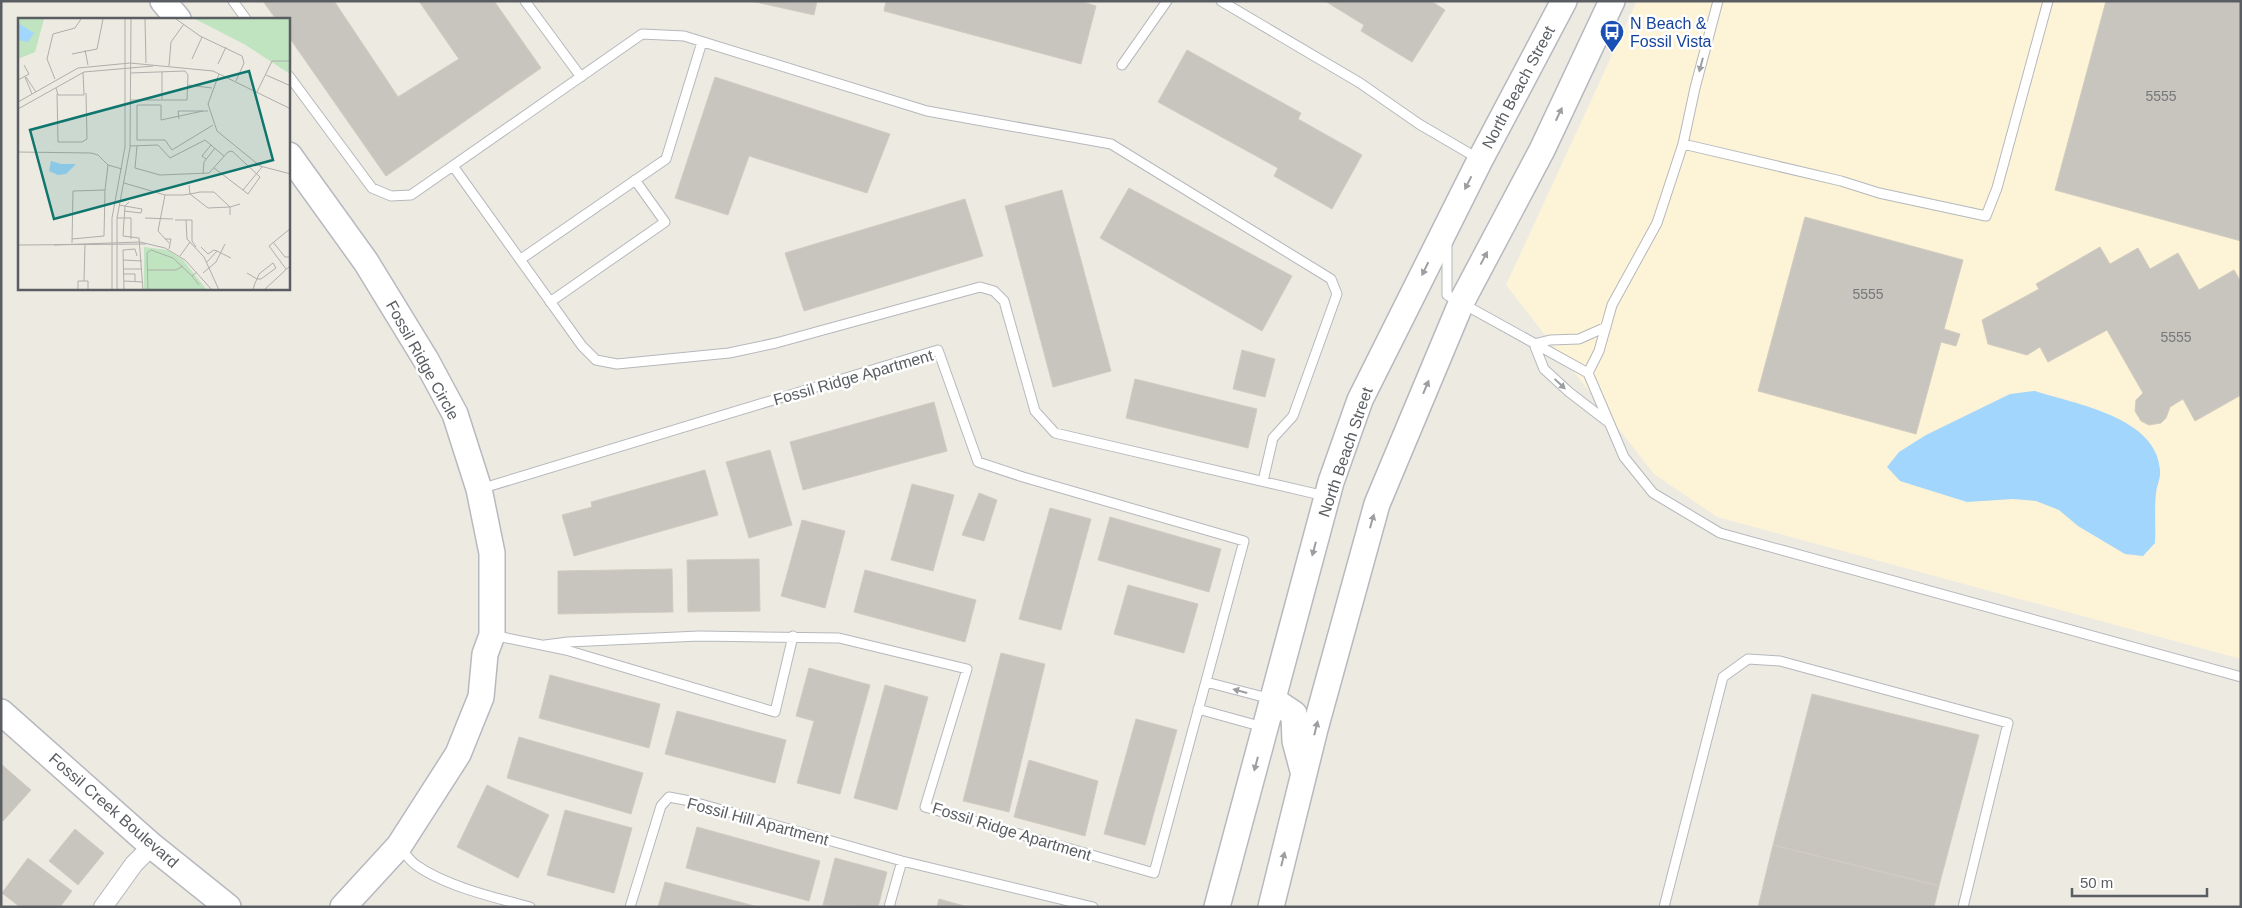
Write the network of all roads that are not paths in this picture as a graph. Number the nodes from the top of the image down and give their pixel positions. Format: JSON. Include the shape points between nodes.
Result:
{"nodes":[{"id":1,"x":163,"y":1,"type":"edge"},
{"id":2,"x":233,"y":1,"type":"edge"},
{"id":3,"x":526,"y":1,"type":"edge"},
{"id":4,"x":1167,"y":1,"type":"edge"},
{"id":5,"x":1221,"y":1,"type":"edge"},
{"id":6,"x":1564,"y":1,"type":"edge"},
{"id":7,"x":1612,"y":1,"type":"edge"},
{"id":8,"x":1718,"y":1,"type":"edge"},
{"id":9,"x":2048,"y":1,"type":"edge"},
{"id":10,"x":177,"y":18,"type":"edge"},
{"id":11,"x":245,"y":18,"type":"edge"},
{"id":12,"x":702,"y":42,"type":"junction"},
{"id":13,"x":1122,"y":65,"type":"dead end"},
{"id":14,"x":290,"y":77,"type":"edge"},
{"id":15,"x":580,"y":77,"type":"junction"},
{"id":16,"x":1683,"y":144,"type":"junction"},
{"id":17,"x":290,"y":157,"type":"edge"},
{"id":18,"x":1480,"y":160,"type":"junction"},
{"id":19,"x":453,"y":166,"type":"junction"},
{"id":20,"x":635,"y":180,"type":"junction"},
{"id":21,"x":1447,"y":225,"type":"junction"},
{"id":22,"x":521,"y":259,"type":"junction"},
{"id":23,"x":1462,"y":301,"type":"junction"},
{"id":24,"x":550,"y":302,"type":"junction"},
{"id":25,"x":1606,"y":327,"type":"junction"},
{"id":26,"x":1534,"y":344,"type":"junction"},
{"id":27,"x":1588,"y":374,"type":"junction"},
{"id":28,"x":1609,"y":423,"type":"junction"},
{"id":29,"x":1263,"y":482,"type":"junction"},
{"id":30,"x":479,"y":489,"type":"junction"},
{"id":31,"x":1328,"y":497,"type":"junction"},
{"id":32,"x":492,"y":634,"type":"junction"},
{"id":33,"x":793,"y":636,"type":"junction"},
{"id":34,"x":545,"y":645,"type":"junction"},
{"id":35,"x":2241,"y":677,"type":"edge"},
{"id":36,"x":1206,"y":682,"type":"junction"},
{"id":37,"x":1274,"y":700,"type":"junction"},
{"id":38,"x":1198,"y":709,"type":"junction"},
{"id":39,"x":1,"y":712,"type":"edge"},
{"id":40,"x":1266,"y":728,"type":"junction"},
{"id":41,"x":1304,"y":775,"type":"junction"},
{"id":42,"x":152,"y":846,"type":"junction"},
{"id":43,"x":399,"y":846,"type":"junction"},
{"id":44,"x":902,"y":861,"type":"junction"},
{"id":45,"x":103,"y":907,"type":"edge"},
{"id":46,"x":228,"y":907,"type":"edge"},
{"id":47,"x":343,"y":907,"type":"edge"},
{"id":48,"x":530,"y":907,"type":"edge"},
{"id":49,"x":630,"y":907,"type":"edge"},
{"id":50,"x":889,"y":907,"type":"edge"},
{"id":51,"x":1094,"y":907,"type":"edge"},
{"id":52,"x":1217,"y":907,"type":"edge"},
{"id":53,"x":1271,"y":907,"type":"edge"},
{"id":54,"x":1664,"y":907,"type":"edge"},
{"id":55,"x":1963,"y":907,"type":"edge"}],
"edges":[{"from":1,"to":10,"type":"main road"},
{"from":2,"to":11,"type":"lane"},
{"from":3,"to":15,"type":"lane"},
{"from":4,"to":13,"type":"lane"},
{"from":5,"to":18,"type":"lane","via":[[1360,83],[1419,124]]},
{"from":6,"to":18,"type":"main road","name":"North Beach Street"},
{"from":23,"to":7,"type":"main road","one_way":true,"via":[[1542,150]]},
{"from":8,"to":16,"type":"lane","one_way":true},
{"from":9,"to":16,"type":"lane","via":[[1997,188],[1986,216]]},
{"from":12,"to":15,"type":"lane","via":[[684,36],[642,34]]},
{"from":12,"to":20,"type":"lane","via":[[666,159]]},
{"from":12,"to":29,"type":"lane","via":[[927,111],[1111,144],[1331,279],[1337,294],[1293,416],[1273,438]]},
{"from":14,"to":19,"type":"lane","via":[[372,188],[391,196],[411,195]]},
{"from":15,"to":19,"type":"lane"},
{"from":16,"to":25,"type":"lane","via":[[1657,223],[1612,305]]},
{"from":17,"to":30,"type":"main road","name":"Fossil Ridge Circle","via":[[366,262],[426,360],[455,414]]},
{"from":18,"to":21,"type":"main road","name":"North Beach Street","one_way":true},
{"from":19,"to":22,"type":"lane"},
{"from":20,"to":22,"type":"lane"},
{"from":20,"to":24,"type":"lane","via":[[665,222]]},
{"from":21,"to":23,"type":"lane","via":[[1447,295]]},
{"from":21,"to":31,"type":"main road","name":"North Beach Street","one_way":true,"via":[[1360,400]]},
{"from":22,"to":24,"type":"lane"},
{"from":23,"to":26,"type":"lane"},
{"from":41,"to":23,"type":"main road","one_way":true,"via":[[1377,504]]},
{"from":24,"to":29,"type":"lane","via":[[596,360],[617,364],[729,353],[980,287],[994,291],[1004,301],[1035,411],[1055,433]]},
{"from":25,"to":26,"type":"lane","via":[[1579,339]]},
{"from":25,"to":27,"type":"lane"},
{"from":26,"to":27,"type":"lane"},
{"from":26,"to":28,"type":"lane","one_way":true,"via":[[1544,369]]},
{"from":27,"to":28,"type":"lane"},
{"from":28,"to":35,"type":"lane","via":[[1624,457],[1653,494],[1720,533]]},
{"from":29,"to":31,"type":"lane"},
{"from":30,"to":32,"type":"main road","name":"Fossil Ridge Circle","via":[[492,553]]},
{"from":30,"to":36,"type":"lane","name":"Fossil Ridge Apartment","via":[[938,350],[978,462],[1244,541]]},
{"from":31,"to":37,"type":"main road","name":"North Beach Street","one_way":true},
{"from":32,"to":34,"type":"lane","name":"Fossil Ridge Apartment"},
{"from":32,"to":43,"type":"main road","name":"Fossil Ridge Circle","via":[[485,654],[481,697],[458,754]]},
{"from":33,"to":34,"type":"lane","name":"Fossil Ridge Apartment","via":[[699,636]]},
{"from":33,"to":34,"type":"lane","name":"Fossil Ridge Apartment","via":[[775,712]]},
{"from":33,"to":38,"type":"lane","name":"Fossil Ridge Apartment","via":[[839,638],[966,669],[925,807],[1154,873]]},
{"from":37,"to":36,"type":"lane","one_way":true},
{"from":36,"to":38,"type":"lane","name":"Fossil Ridge Apartment"},
{"from":37,"to":40,"type":"main road","name":"North Beach Street"},
{"from":37,"to":41,"type":"main road","via":[[1294,714]]},
{"from":38,"to":40,"type":"lane"},
{"from":39,"to":42,"type":"main road","name":"Fossil Creek Boulevard"},
{"from":40,"to":52,"type":"main road","name":"North Beach Street","one_way":true},
{"from":53,"to":41,"type":"main road","one_way":true},
{"from":42,"to":45,"type":"street","via":[[134,864]]},
{"from":42,"to":46,"type":"main road","name":"Fossil Creek Boulevard"},
{"from":43,"to":47,"type":"main road","name":"Fossil Ridge Circle"},
{"from":43,"to":48,"type":"lane","via":[[416,865],[448,881]]},
{"from":44,"to":49,"type":"lane","name":"Fossil Hill Apartment","via":[[669,797],[661,806]]},
{"from":44,"to":50,"type":"lane"},
{"from":44,"to":51,"type":"lane","name":"Fossil Hill Apartment"},
{"from":54,"to":55,"type":"lane","via":[[1723,677],[1748,659],[1780,661],[2008,723]]}]}
